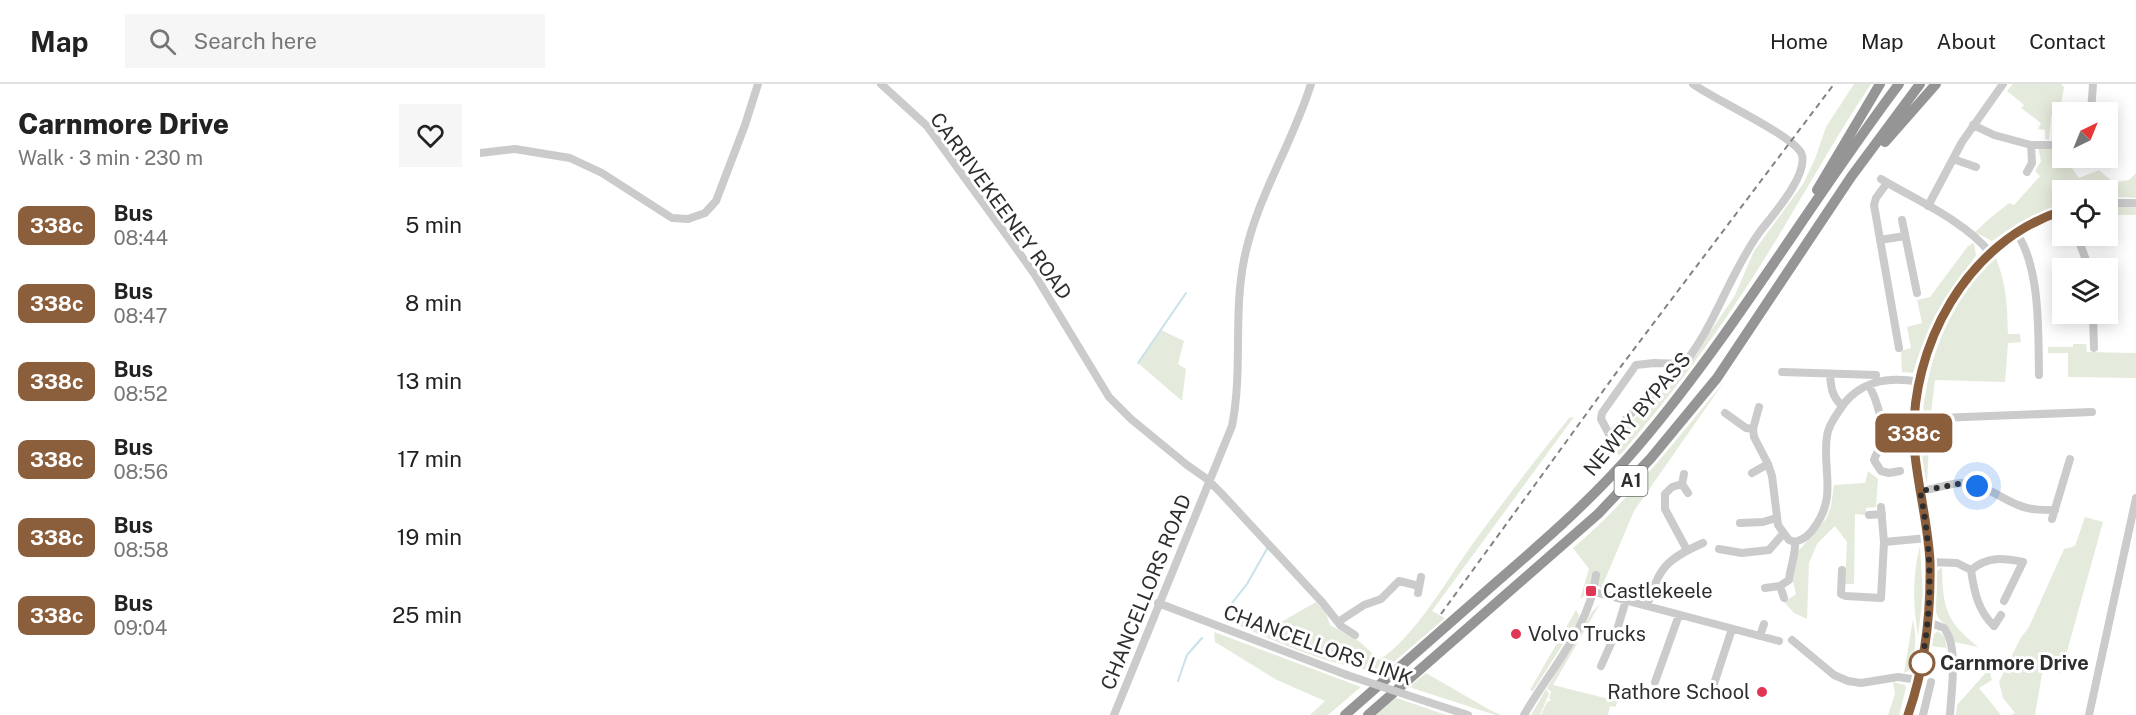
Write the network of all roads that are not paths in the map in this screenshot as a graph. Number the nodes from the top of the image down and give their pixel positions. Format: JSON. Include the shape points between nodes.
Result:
{"nodes":[{"id":1,"x":758,"y":84,"type":"edge"},
{"id":2,"x":881,"y":84,"type":"edge"},
{"id":3,"x":1311,"y":84,"type":"edge"},
{"id":4,"x":1693,"y":84,"type":"edge"},
{"id":5,"x":1880,"y":84,"type":"edge"},
{"id":6,"x":1899,"y":84,"type":"edge"},
{"id":7,"x":1920,"y":84,"type":"edge"},
{"id":8,"x":1936,"y":84,"type":"edge"},
{"id":9,"x":2003,"y":84,"type":"edge"},
{"id":10,"x":2102,"y":84,"type":"edge"},
{"id":11,"x":2093,"y":85,"type":"edge"},
{"id":12,"x":2092,"y":102,"type":"edge"},
{"id":13,"x":1973,"y":125,"type":"junction"},
{"id":14,"x":2052,"y":145,"type":"edge"},
{"id":15,"x":2031,"y":146,"type":"junction"},
{"id":16,"x":480,"y":153,"type":"edge"},
{"id":17,"x":1953,"y":159,"type":"junction"},
{"id":18,"x":1976,"y":167,"type":"dead end"},
{"id":19,"x":2027,"y":172,"type":"dead end"},
{"id":20,"x":1838,"y":197,"type":"junction"},
{"id":21,"x":2118,"y":203,"type":"edge"},
{"id":22,"x":2136,"y":203,"type":"edge"},
{"id":23,"x":1928,"y":206,"type":"junction"},
{"id":24,"x":2052,"y":215,"type":"edge"},
{"id":25,"x":1803,"y":220,"type":"junction"},
{"id":26,"x":1902,"y":220,"type":"dead end"},
{"id":27,"x":2016,"y":232,"type":"junction"},
{"id":28,"x":1905,"y":236,"type":"junction"},
{"id":29,"x":1880,"y":240,"type":"junction"},
{"id":30,"x":1990,"y":253,"type":"junction"},
{"id":31,"x":1917,"y":293,"type":"dead end"},
{"id":32,"x":2093,"y":324,"type":"edge"},
{"id":33,"x":1899,"y":348,"type":"dead end"},
{"id":34,"x":2094,"y":348,"type":"dead end"},
{"id":35,"x":1684,"y":364,"type":"junction"},
{"id":36,"x":1782,"y":372,"type":"dead end"},
{"id":37,"x":1830,"y":375,"type":"junction"},
{"id":38,"x":1876,"y":375,"type":"dead end"},
{"id":39,"x":2039,"y":375,"type":"dead end"},
{"id":40,"x":1919,"y":382,"type":"junction"},
{"id":41,"x":1869,"y":385,"type":"junction"},
{"id":42,"x":1842,"y":406,"type":"junction"},
{"id":43,"x":2092,"y":412,"type":"dead end"},
{"id":44,"x":1725,"y":413,"type":"dead end"},
{"id":45,"x":1766,"y":414,"type":"dead end"},
{"id":46,"x":1915,"y":419,"type":"junction"},
{"id":47,"x":1752,"y":429,"type":"junction"},
{"id":48,"x":1609,"y":435,"type":"junction"},
{"id":49,"x":1615,"y":445,"type":"dead end"},
{"id":50,"x":2070,"y":459,"type":"dead end"},
{"id":51,"x":1768,"y":464,"type":"junction"},
{"id":52,"x":1900,"y":471,"type":"dead end"},
{"id":53,"x":1752,"y":473,"type":"dead end"},
{"id":54,"x":1684,"y":474,"type":"dead end"},
{"id":55,"x":1209,"y":482,"type":"junction"},
{"id":56,"x":1682,"y":484,"type":"junction"},
{"id":57,"x":1920,"y":491,"type":"junction"},
{"id":58,"x":1688,"y":493,"type":"dead end"},
{"id":59,"x":2136,"y":498,"type":"edge"},
{"id":60,"x":2055,"y":510,"type":"junction"},
{"id":61,"x":1869,"y":515,"type":"dead end"},
{"id":62,"x":1776,"y":518,"type":"junction"},
{"id":63,"x":2052,"y":519,"type":"dead end"},
{"id":64,"x":1740,"y":523,"type":"dead end"},
{"id":65,"x":1783,"y":534,"type":"junction"},
{"id":66,"x":1928,"y":538,"type":"junction"},
{"id":67,"x":1796,"y":542,"type":"junction"},
{"id":68,"x":1884,"y":542,"type":"junction"},
{"id":69,"x":1703,"y":543,"type":"dead end"},
{"id":70,"x":1719,"y":549,"type":"dead end"},
{"id":71,"x":1687,"y":550,"type":"junction"},
{"id":72,"x":1930,"y":562,"type":"junction"},
{"id":73,"x":1842,"y":570,"type":"dead end"},
{"id":74,"x":1971,"y":570,"type":"junction"},
{"id":75,"x":1596,"y":574,"type":"dead end"},
{"id":76,"x":1420,"y":585,"type":"dead end"},
{"id":77,"x":1780,"y":586,"type":"junction"},
{"id":78,"x":1765,"y":588,"type":"dead end"},
{"id":79,"x":1594,"y":592,"type":"junction"},
{"id":80,"x":1784,"y":598,"type":"dead end"},
{"id":81,"x":1881,"y":598,"type":"junction"},
{"id":82,"x":1626,"y":600,"type":"junction"},
{"id":83,"x":2004,"y":601,"type":"dead end"},
{"id":84,"x":1158,"y":603,"type":"junction"},
{"id":85,"x":1647,"y":606,"type":"junction"},
{"id":86,"x":1881,"y":609,"type":"dead end"},
{"id":87,"x":1679,"y":615,"type":"junction"},
{"id":88,"x":2001,"y":615,"type":"dead end"},
{"id":89,"x":1338,"y":622,"type":"junction"},
{"id":90,"x":1928,"y":622,"type":"junction"},
{"id":91,"x":1764,"y":624,"type":"dead end"},
{"id":92,"x":1732,"y":629,"type":"junction"},
{"id":93,"x":1355,"y":635,"type":"dead end"},
{"id":94,"x":1760,"y":636,"type":"junction"},
{"id":95,"x":1792,"y":640,"type":"dead end"},
{"id":96,"x":1779,"y":641,"type":"dead end"},
{"id":97,"x":1601,"y":666,"type":"dead end"},
{"id":98,"x":1918,"y":680,"type":"junction"},
{"id":99,"x":1655,"y":682,"type":"dead end"},
{"id":100,"x":1931,"y":682,"type":"dead end"},
{"id":101,"x":1712,"y":690,"type":"dead end"},
{"id":102,"x":1114,"y":715,"type":"edge"},
{"id":103,"x":1345,"y":715,"type":"edge"},
{"id":104,"x":1368,"y":715,"type":"edge"},
{"id":105,"x":1468,"y":715,"type":"edge"},
{"id":106,"x":1524,"y":715,"type":"edge"},
{"id":107,"x":1909,"y":715,"type":"edge"},
{"id":108,"x":1923,"y":715,"type":"edge"},
{"id":109,"x":1950,"y":715,"type":"edge"},
{"id":110,"x":2089,"y":715,"type":"edge"}],
"edges":[{"from":1,"to":16,"type":"street","via":[[716,201],[705,213],[688,219],[672,218],[602,173],[570,158],[515,149]]},
{"from":2,"to":55,"type":"street","name":"CARRIVEKEENEY ROAD","via":[[927,126],[1035,275],[1109,397]]},
{"from":3,"to":55,"type":"street","name":"CHANCELLORS ROAD","via":[[1296,127],[1261,200],[1247,249],[1239,305],[1236,406]]},
{"from":4,"to":35,"type":"street","via":[[1781,135],[1801,152],[1803,163],[1780,206],[1743,258]]},
{"from":5,"to":25,"type":"highway","via":[[1825,174]]},
{"from":6,"to":25,"type":"highway","name":"NEWRY BYPASS","number":"A1"},
{"from":7,"to":20,"type":"highway","name":"NEWRY BYPASS","number":"A1"},
{"from":8,"to":20,"type":"highway"},
{"from":9,"to":13,"type":"street"},
{"from":10,"to":11,"type":"street"},
{"from":11,"to":12,"type":"street"},
{"from":13,"to":15,"type":"street"},
{"from":13,"to":17,"type":"street"},
{"from":14,"to":15,"type":"street"},
{"from":15,"to":19,"type":"street","via":[[2032,163]]},
{"from":17,"to":18,"type":"street"},
{"from":17,"to":23,"type":"street"},
{"from":20,"to":104,"type":"highway","name":"NEWRY BYPASS","number":"A1","via":[[1717,378],[1633,478],[1563,545]]},
{"from":21,"to":22,"type":"street"},
{"from":23,"to":29,"type":"street","via":[[1884,181],[1874,206]]},
{"from":23,"to":30,"type":"street","via":[[1976,238]]},
{"from":24,"to":27,"type":"street"},
{"from":25,"to":103,"type":"highway","name":"NEWRY BYPASS","number":"A1","via":[[1677,400],[1604,484]]},
{"from":26,"to":28,"type":"street"},
{"from":27,"to":30,"type":"street"},
{"from":27,"to":39,"type":"street","via":[[2036,292]]},
{"from":28,"to":29,"type":"street"},
{"from":28,"to":31,"type":"street"},
{"from":29,"to":33,"type":"street"},
{"from":30,"to":40,"type":"street","via":[[1946,310],[1932,338]]},
{"from":32,"to":34,"type":"street"},
{"from":35,"to":48,"type":"street"},
{"from":35,"to":48,"type":"street","via":[[1646,363],[1634,367],[1602,413]]},
{"from":36,"to":37,"type":"street"},
{"from":37,"to":38,"type":"street"},
{"from":37,"to":42,"type":"street","via":[[1835,399]]},
{"from":40,"to":41,"type":"street","via":[[1893,379]]},
{"from":40,"to":46,"type":"street"},
{"from":41,"to":42,"type":"street","via":[[1860,388]]},
{"from":41,"to":52,"type":"street","via":[[1876,399],[1881,430],[1874,460],[1881,471]]},
{"from":42,"to":67,"type":"street","via":[[1827,434],[1826,505],[1822,517],[1802,541]]},
{"from":43,"to":46,"type":"street"},
{"from":44,"to":47,"type":"street"},
{"from":45,"to":47,"type":"street","via":[[1758,409]]},
{"from":46,"to":57,"type":"street"},
{"from":47,"to":51,"type":"street"},
{"from":48,"to":49,"type":"street"},
{"from":50,"to":60,"type":"street","via":[[2069,477]]},
{"from":51,"to":53,"type":"street"},
{"from":51,"to":62,"type":"street"},
{"from":54,"to":56,"type":"street"},
{"from":55,"to":84,"type":"street","name":"CHANCELLORS ROAD"},
{"from":55,"to":89,"type":"street","name":"CHANCELLORS ROAD"},
{"from":56,"to":58,"type":"street"},
{"from":56,"to":71,"type":"street","via":[[1665,494],[1665,509]]},
{"from":57,"to":60,"type":"street","via":[[1969,483],[2018,505]]},
{"from":57,"to":66,"type":"street"},
{"from":59,"to":110,"type":"street"},
{"from":60,"to":63,"type":"street"},
{"from":61,"to":68,"type":"street","via":[[1881,511]]},
{"from":62,"to":64,"type":"street"},
{"from":62,"to":65,"type":"street"},
{"from":65,"to":67,"type":"street"},
{"from":65,"to":70,"type":"street","via":[[1768,550],[1742,553]]},
{"from":66,"to":68,"type":"street"},
{"from":66,"to":72,"type":"street"},
{"from":67,"to":77,"type":"street","via":[[1789,580]]},
{"from":68,"to":81,"type":"street"},
{"from":69,"to":71,"type":"street"},
{"from":71,"to":85,"type":"street","via":[[1661,570]]},
{"from":72,"to":74,"type":"street","via":[[1957,563]]},
{"from":72,"to":90,"type":"street"},
{"from":73,"to":81,"type":"street","via":[[1841,594]]},
{"from":74,"to":83,"type":"street","via":[[2000,558],[2023,562]]},
{"from":74,"to":88,"type":"street","via":[[1984,616],[1994,626]]},
{"from":75,"to":79,"type":"street"},
{"from":76,"to":89,"type":"street","via":[[1399,581],[1381,599]]},
{"from":77,"to":78,"type":"street"},
{"from":77,"to":80,"type":"street"},
{"from":79,"to":82,"type":"street"},
{"from":79,"to":106,"type":"street","via":[[1572,639]]},
{"from":81,"to":86,"type":"street"},
{"from":82,"to":85,"type":"street"},
{"from":82,"to":97,"type":"street"},
{"from":84,"to":102,"type":"street","name":"CHANCELLORS ROAD"},
{"from":84,"to":105,"type":"street","name":"CHANCELLORS LINK","bridge":true,"via":[[1347,675]]},
{"from":85,"to":87,"type":"street"},
{"from":87,"to":92,"type":"street"},
{"from":87,"to":99,"type":"street"},
{"from":89,"to":93,"type":"street","name":"CHANCELLORS ROAD"},
{"from":90,"to":98,"type":"street"},
{"from":90,"to":109,"type":"street","via":[[1944,628],[1950,639]]},
{"from":91,"to":94,"type":"street"},
{"from":92,"to":94,"type":"street"},
{"from":92,"to":101,"type":"street"},
{"from":94,"to":96,"type":"street"},
{"from":95,"to":98,"type":"street","via":[[1834,675],[1848,681]]},
{"from":98,"to":107,"type":"street"},
{"from":100,"to":108,"type":"street"}]}
